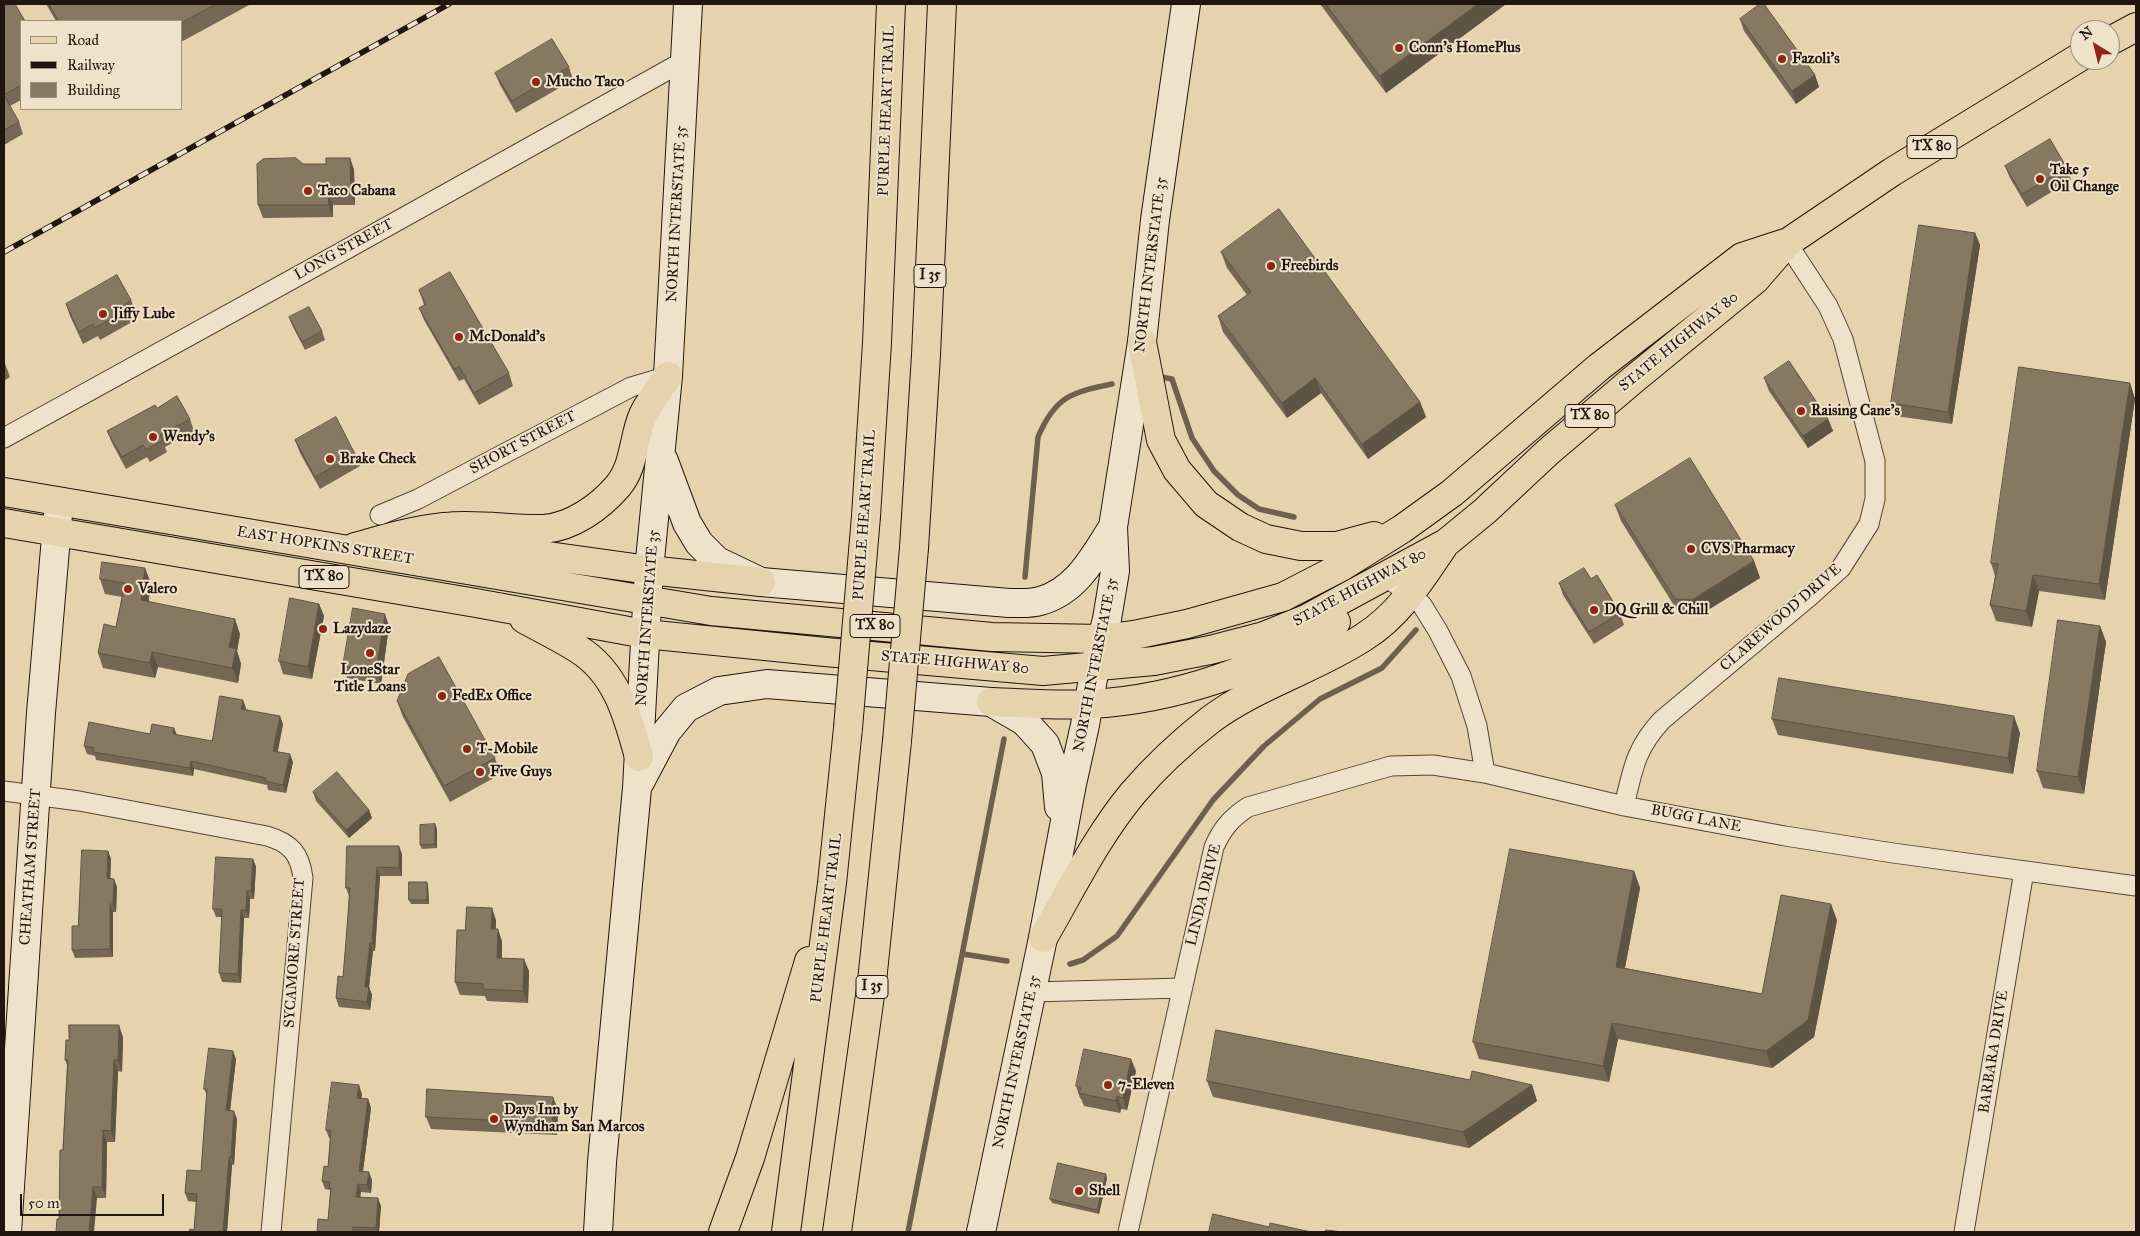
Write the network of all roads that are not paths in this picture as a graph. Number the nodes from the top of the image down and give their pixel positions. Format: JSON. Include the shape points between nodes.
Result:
{"nodes":[{"id":1,"x":688,"y":4,"type":"edge"},
{"id":2,"x":891,"y":4,"type":"edge"},
{"id":3,"x":942,"y":4,"type":"edge"},
{"id":4,"x":1186,"y":4,"type":"edge"},
{"id":5,"x":2136,"y":27,"type":"edge"},
{"id":6,"x":2120,"y":36,"type":"edge"},
{"id":7,"x":684,"y":61,"type":"junction"},
{"id":8,"x":2070,"y":63,"type":"edge"},
{"id":9,"x":1787,"y":243,"type":"junction"},
{"id":10,"x":1142,"y":342,"type":"junction"},
{"id":11,"x":1599,"y":367,"type":"junction"},
{"id":12,"x":668,"y":376,"type":"junction"},
{"id":13,"x":4,"y":438,"type":"edge"},
{"id":14,"x":662,"y":455,"type":"junction"},
{"id":15,"x":4,"y":492,"type":"edge"},
{"id":16,"x":59,"y":502,"type":"junction"},
{"id":17,"x":380,"y":516,"type":"dead end"},
{"id":18,"x":4,"y":523,"type":"edge"},
{"id":19,"x":1113,"y":527,"type":"junction"},
{"id":20,"x":1402,"y":529,"type":"junction"},
{"id":21,"x":56,"y":532,"type":"junction"},
{"id":22,"x":1446,"y":543,"type":"junction"},
{"id":23,"x":158,"y":549,"type":"junction"},
{"id":24,"x":344,"y":550,"type":"junction"},
{"id":25,"x":410,"y":560,"type":"junction"},
{"id":26,"x":649,"y":570,"type":"junction"},
{"id":27,"x":1384,"y":576,"type":"junction"},
{"id":28,"x":761,"y":582,"type":"junction"},
{"id":29,"x":1411,"y":594,"type":"junction"},
{"id":30,"x":647,"y":600,"type":"junction"},
{"id":31,"x":506,"y":608,"type":"junction"},
{"id":32,"x":644,"y":634,"type":"junction"},
{"id":33,"x":1103,"y":639,"type":"junction"},
{"id":34,"x":1095,"y":667,"type":"junction"},
{"id":35,"x":991,"y":702,"type":"junction"},
{"id":36,"x":1089,"y":704,"type":"junction"},
{"id":37,"x":639,"y":757,"type":"junction"},
{"id":38,"x":1484,"y":773,"type":"junction"},
{"id":39,"x":637,"y":788,"type":"junction"},
{"id":40,"x":4,"y":791,"type":"edge"},
{"id":41,"x":36,"y":797,"type":"junction"},
{"id":42,"x":1624,"y":806,"type":"junction"},
{"id":43,"x":1062,"y":836,"type":"junction"},
{"id":44,"x":2024,"y":871,"type":"junction"},
{"id":45,"x":832,"y":883,"type":"junction"},
{"id":46,"x":2136,"y":886,"type":"edge"},
{"id":47,"x":1043,"y":938,"type":"junction"},
{"id":48,"x":1182,"y":988,"type":"junction"},
{"id":49,"x":1032,"y":992,"type":"junction"},
{"id":50,"x":7,"y":1232,"type":"edge"},
{"id":51,"x":271,"y":1232,"type":"edge"},
{"id":52,"x":598,"y":1232,"type":"edge"},
{"id":53,"x":723,"y":1232,"type":"edge"},
{"id":54,"x":786,"y":1232,"type":"edge"},
{"id":55,"x":837,"y":1232,"type":"edge"},
{"id":56,"x":981,"y":1232,"type":"edge"},
{"id":57,"x":1128,"y":1232,"type":"edge"},
{"id":58,"x":1964,"y":1232,"type":"edge"}],
"edges":[{"from":1,"to":7,"type":"main road","name":"NORTH INTERSTATE 35"},
{"from":2,"to":45,"type":"main road","name":"PURPLE HEART TRAIL","bridge":true,"via":[[877,343],[866,516]]},
{"from":3,"to":55,"type":"main road","number":"I 35","bridge":true,"via":[[914,548],[872,981]]},
{"from":4,"to":10,"type":"main road","name":"NORTH INTERSTATE 35","via":[[1155,220]]},
{"from":5,"to":6,"type":"main road"},
{"from":7,"to":12,"type":"main road","name":"NORTH INTERSTATE 35"},
{"from":7,"to":13,"type":"street","name":"LONG STREET"},
{"from":8,"to":9,"type":"main road","name":"STATE HIGHWAY 80","number":"TX 80","via":[[1892,172]]},
{"from":9,"to":11,"type":"main road","name":"STATE HIGHWAY 80","number":"TX 80","via":[[1742,257]]},
{"from":9,"to":22,"type":"main road","name":"STATE HIGHWAY 80","number":"TX 80","via":[[1755,280],[1548,452]]},
{"from":9,"to":42,"type":"street","name":"CLAREWOOD DRIVE","via":[[1828,306],[1843,339],[1875,461],[1875,499],[1869,524],[1841,568],[1647,736],[1638,753]]},
{"from":10,"to":19,"type":"main road","name":"NORTH INTERSTATE 35"},
{"from":10,"to":20,"type":"main road","via":[[1160,440],[1176,470],[1206,504],[1240,527],[1266,539],[1300,546],[1337,546]]},
{"from":11,"to":20,"type":"main road","name":"STATE HIGHWAY 80","number":"TX 80","via":[[1452,493]]},
{"from":11,"to":27,"type":"main road","via":[[1579,400],[1420,535]]},
{"from":12,"to":14,"type":"main road","name":"NORTH INTERSTATE 35"},
{"from":12,"to":17,"type":"street","name":"SHORT STREET","via":[[631,387]]},
{"from":12,"to":24,"type":"main road","via":[[643,414],[633,456],[619,485],[598,506],[574,522],[545,529],[484,525],[444,527]]},
{"from":14,"to":26,"type":"main road","name":"NORTH INTERSTATE 35"},
{"from":14,"to":28,"type":"main road","via":[[687,523],[699,542],[717,561]]},
{"from":15,"to":16,"type":"main road","name":"EAST HOPKINS STREET","number":"TX 80"},
{"from":16,"to":21,"type":"main road","name":"CHEATHAM STREET"},
{"from":16,"to":24,"type":"main road","name":"EAST HOPKINS STREET","number":"TX 80"},
{"from":18,"to":21,"type":"main road","name":"EAST HOPKINS STREET","number":"TX 80"},
{"from":19,"to":28,"type":"main road","via":[[1083,573],[1067,588],[1040,601],[1009,603]]},
{"from":19,"to":33,"type":"main road","name":"NORTH INTERSTATE 35","via":[[1115,571]]},
{"from":20,"to":33,"type":"main road","name":"STATE HIGHWAY 80","number":"TX 80","via":[[1341,567],[1283,597],[1187,624]]},
{"from":21,"to":23,"type":"main road","name":"EAST HOPKINS STREET","number":"TX 80"},
{"from":21,"to":41,"type":"main road","name":"CHEATHAM STREET"},
{"from":22,"to":27,"type":"main road","name":"STATE HIGHWAY 80","number":"TX 80"},
{"from":22,"to":29,"type":"main road"},
{"from":23,"to":25,"type":"main road","via":[[212,543],[335,564]]},
{"from":23,"to":31,"type":"main road","name":"EAST HOPKINS STREET","number":"TX 80"},
{"from":24,"to":25,"type":"main road","name":"EAST HOPKINS STREET","number":"TX 80"},
{"from":25,"to":26,"type":"main road","via":[[447,550],[484,548]]},
{"from":25,"to":30,"type":"main road","name":"EAST HOPKINS STREET","number":"TX 80"},
{"from":26,"to":28,"type":"main road"},
{"from":26,"to":30,"type":"main road","name":"NORTH INTERSTATE 35"},
{"from":27,"to":29,"type":"street"},
{"from":27,"to":34,"type":"main road","name":"STATE HIGHWAY 80","number":"TX 80","via":[[1306,619],[1264,636],[1163,660]]},
{"from":27,"to":36,"type":"main road","via":[[1335,622],[1266,659],[1206,683],[1164,694]]},
{"from":29,"to":38,"type":"street","via":[[1430,617],[1461,676],[1477,726]]},
{"from":29,"to":47,"type":"main road","via":[[1365,637],[1240,700],[1162,760],[1132,794],[1106,832]]},
{"from":30,"to":32,"type":"main road","name":"NORTH INTERSTATE 35"},
{"from":30,"to":33,"type":"main road","name":"STATE HIGHWAY 80","number":"TX 80","via":[[711,611],[992,637]]},
{"from":31,"to":32,"type":"main road","name":"EAST HOPKINS STREET","number":"TX 80"},
{"from":31,"to":37,"type":"main road","via":[[580,650],[599,667],[626,711]]},
{"from":32,"to":34,"type":"main road","name":"STATE HIGHWAY 80","number":"TX 80","via":[[1043,670]]},
{"from":32,"to":37,"type":"main road","name":"NORTH INTERSTATE 35"},
{"from":33,"to":34,"type":"main road","name":"NORTH INTERSTATE 35"},
{"from":34,"to":36,"type":"main road","name":"NORTH INTERSTATE 35"},
{"from":35,"to":36,"type":"main road"},
{"from":35,"to":39,"type":"main road","via":[[766,684],[719,691],[686,708],[667,731]]},
{"from":35,"to":43,"type":"main road","via":[[1024,721],[1045,744],[1056,773]]},
{"from":36,"to":43,"type":"main road","name":"NORTH INTERSTATE 35"},
{"from":37,"to":39,"type":"main road","name":"NORTH INTERSTATE 35"},
{"from":38,"to":42,"type":"street","name":"BUGG LANE"},
{"from":38,"to":48,"type":"street","name":"LINDA DRIVE","via":[[1432,765],[1391,766],[1248,807],[1233,817],[1220,832],[1214,847]]},
{"from":39,"to":52,"type":"main road","name":"NORTH INTERSTATE 35"},
{"from":40,"to":41,"type":"street","name":"SYCAMORE STREET"},
{"from":41,"to":50,"type":"main road","name":"CHEATHAM STREET"},
{"from":41,"to":51,"type":"street","name":"SYCAMORE STREET","via":[[79,801],[267,836],[282,840],[298,858],[302,878]]},
{"from":42,"to":44,"type":"street","name":"BUGG LANE","via":[[1785,836]]},
{"from":43,"to":47,"type":"main road","name":"NORTH INTERSTATE 35"},
{"from":44,"to":46,"type":"street","name":"BUGG LANE"},
{"from":44,"to":58,"type":"street","name":"BARBARA DRIVE"},
{"from":45,"to":53,"type":"main road","via":[[750,1158]]},
{"from":45,"to":54,"type":"main road","name":"PURPLE HEART TRAIL"},
{"from":47,"to":49,"type":"main road","name":"NORTH INTERSTATE 35"},
{"from":48,"to":49,"type":"street"},
{"from":48,"to":57,"type":"street","name":"LINDA DRIVE"},
{"from":49,"to":56,"type":"main road","name":"NORTH INTERSTATE 35"}]}
